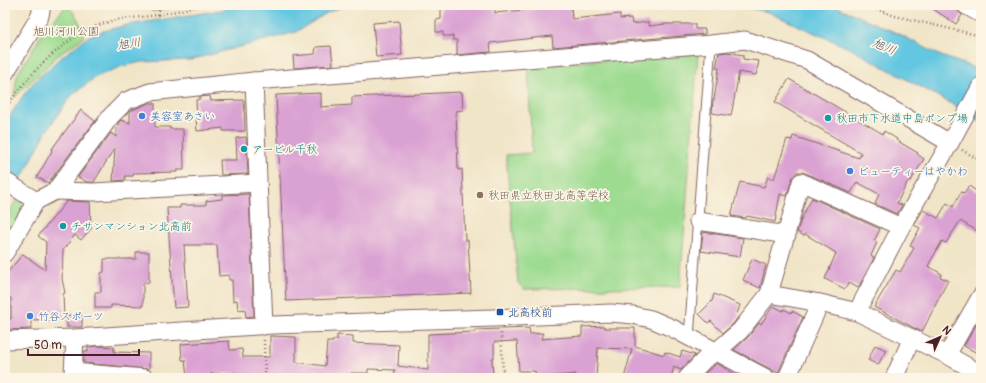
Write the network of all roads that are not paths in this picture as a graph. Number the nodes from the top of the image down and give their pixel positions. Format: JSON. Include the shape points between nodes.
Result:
{"nodes":[{"id":1,"x":42,"y":5,"type":"edge"},
{"id":2,"x":965,"y":5,"type":"edge"},
{"id":3,"x":981,"y":14,"type":"edge"},
{"id":4,"x":711,"y":44,"type":"junction"},
{"id":5,"x":5,"y":73,"type":"edge"},
{"id":6,"x":254,"y":81,"type":"junction"},
{"id":7,"x":981,"y":86,"type":"edge"},
{"id":8,"x":950,"y":143,"type":"junction"},
{"id":9,"x":5,"y":181,"type":"edge"},
{"id":10,"x":258,"y":183,"type":"junction"},
{"id":11,"x":55,"y":191,"type":"junction"},
{"id":12,"x":30,"y":197,"type":"junction"},
{"id":13,"x":698,"y":221,"type":"junction"},
{"id":14,"x":901,"y":227,"type":"junction"},
{"id":15,"x":787,"y":235,"type":"junction"},
{"id":16,"x":5,"y":253,"type":"edge"},
{"id":17,"x":770,"y":294,"type":"junction"},
{"id":18,"x":981,"y":296,"type":"edge"},
{"id":19,"x":820,"y":303,"type":"junction"},
{"id":20,"x":857,"y":312,"type":"junction"},
{"id":21,"x":264,"y":326,"type":"junction"},
{"id":22,"x":689,"y":337,"type":"junction"},
{"id":23,"x":75,"y":338,"type":"junction"},
{"id":24,"x":912,"y":338,"type":"junction"},
{"id":25,"x":5,"y":340,"type":"edge"},
{"id":26,"x":717,"y":352,"type":"junction"},
{"id":27,"x":947,"y":355,"type":"junction"},
{"id":28,"x":979,"y":375,"type":"edge"},
{"id":29,"x":145,"y":378,"type":"edge"},
{"id":30,"x":687,"y":378,"type":"edge"},
{"id":31,"x":766,"y":378,"type":"edge"},
{"id":32,"x":787,"y":378,"type":"edge"},
{"id":33,"x":894,"y":378,"type":"edge"}],
"edges":[{"from":1,"to":5,"type":"street","via":[[40,16]]},
{"from":2,"to":3,"type":"street"},
{"from":4,"to":6,"type":"street"},
{"from":4,"to":8,"type":"street","via":[[745,40],[807,60]]},
{"from":4,"to":13,"type":"lane"},
{"from":6,"to":10,"type":"street"},
{"from":6,"to":11,"type":"street","via":[[150,92],[126,101],[111,116]]},
{"from":7,"to":8,"type":"street"},
{"from":8,"to":14,"type":"street"},
{"from":9,"to":12,"type":"street"},
{"from":10,"to":11,"type":"street","via":[[94,192]]},
{"from":10,"to":21,"type":"street"},
{"from":11,"to":12,"type":"street"},
{"from":12,"to":16,"type":"street"},
{"from":13,"to":15,"type":"street"},
{"from":13,"to":22,"type":"lane"},
{"from":14,"to":15,"type":"street","via":[[801,182]]},
{"from":14,"to":20,"type":"street"},
{"from":15,"to":17,"type":"street"},
{"from":17,"to":19,"type":"street"},
{"from":17,"to":26,"type":"street","via":[[740,331]]},
{"from":18,"to":27,"type":"street"},
{"from":19,"to":20,"type":"street"},
{"from":19,"to":32,"type":"street"},
{"from":20,"to":24,"type":"street"},
{"from":21,"to":22,"type":"street","via":[[611,313],[633,314],[651,319]]},
{"from":21,"to":23,"type":"street"},
{"from":22,"to":26,"type":"street"},
{"from":23,"to":25,"type":"street"},
{"from":23,"to":29,"type":"street","via":[[73,372]]},
{"from":24,"to":27,"type":"street"},
{"from":24,"to":33,"type":"street"},
{"from":26,"to":30,"type":"street","via":[[704,360]]},
{"from":26,"to":31,"type":"street"},
{"from":27,"to":28,"type":"street"}]}
